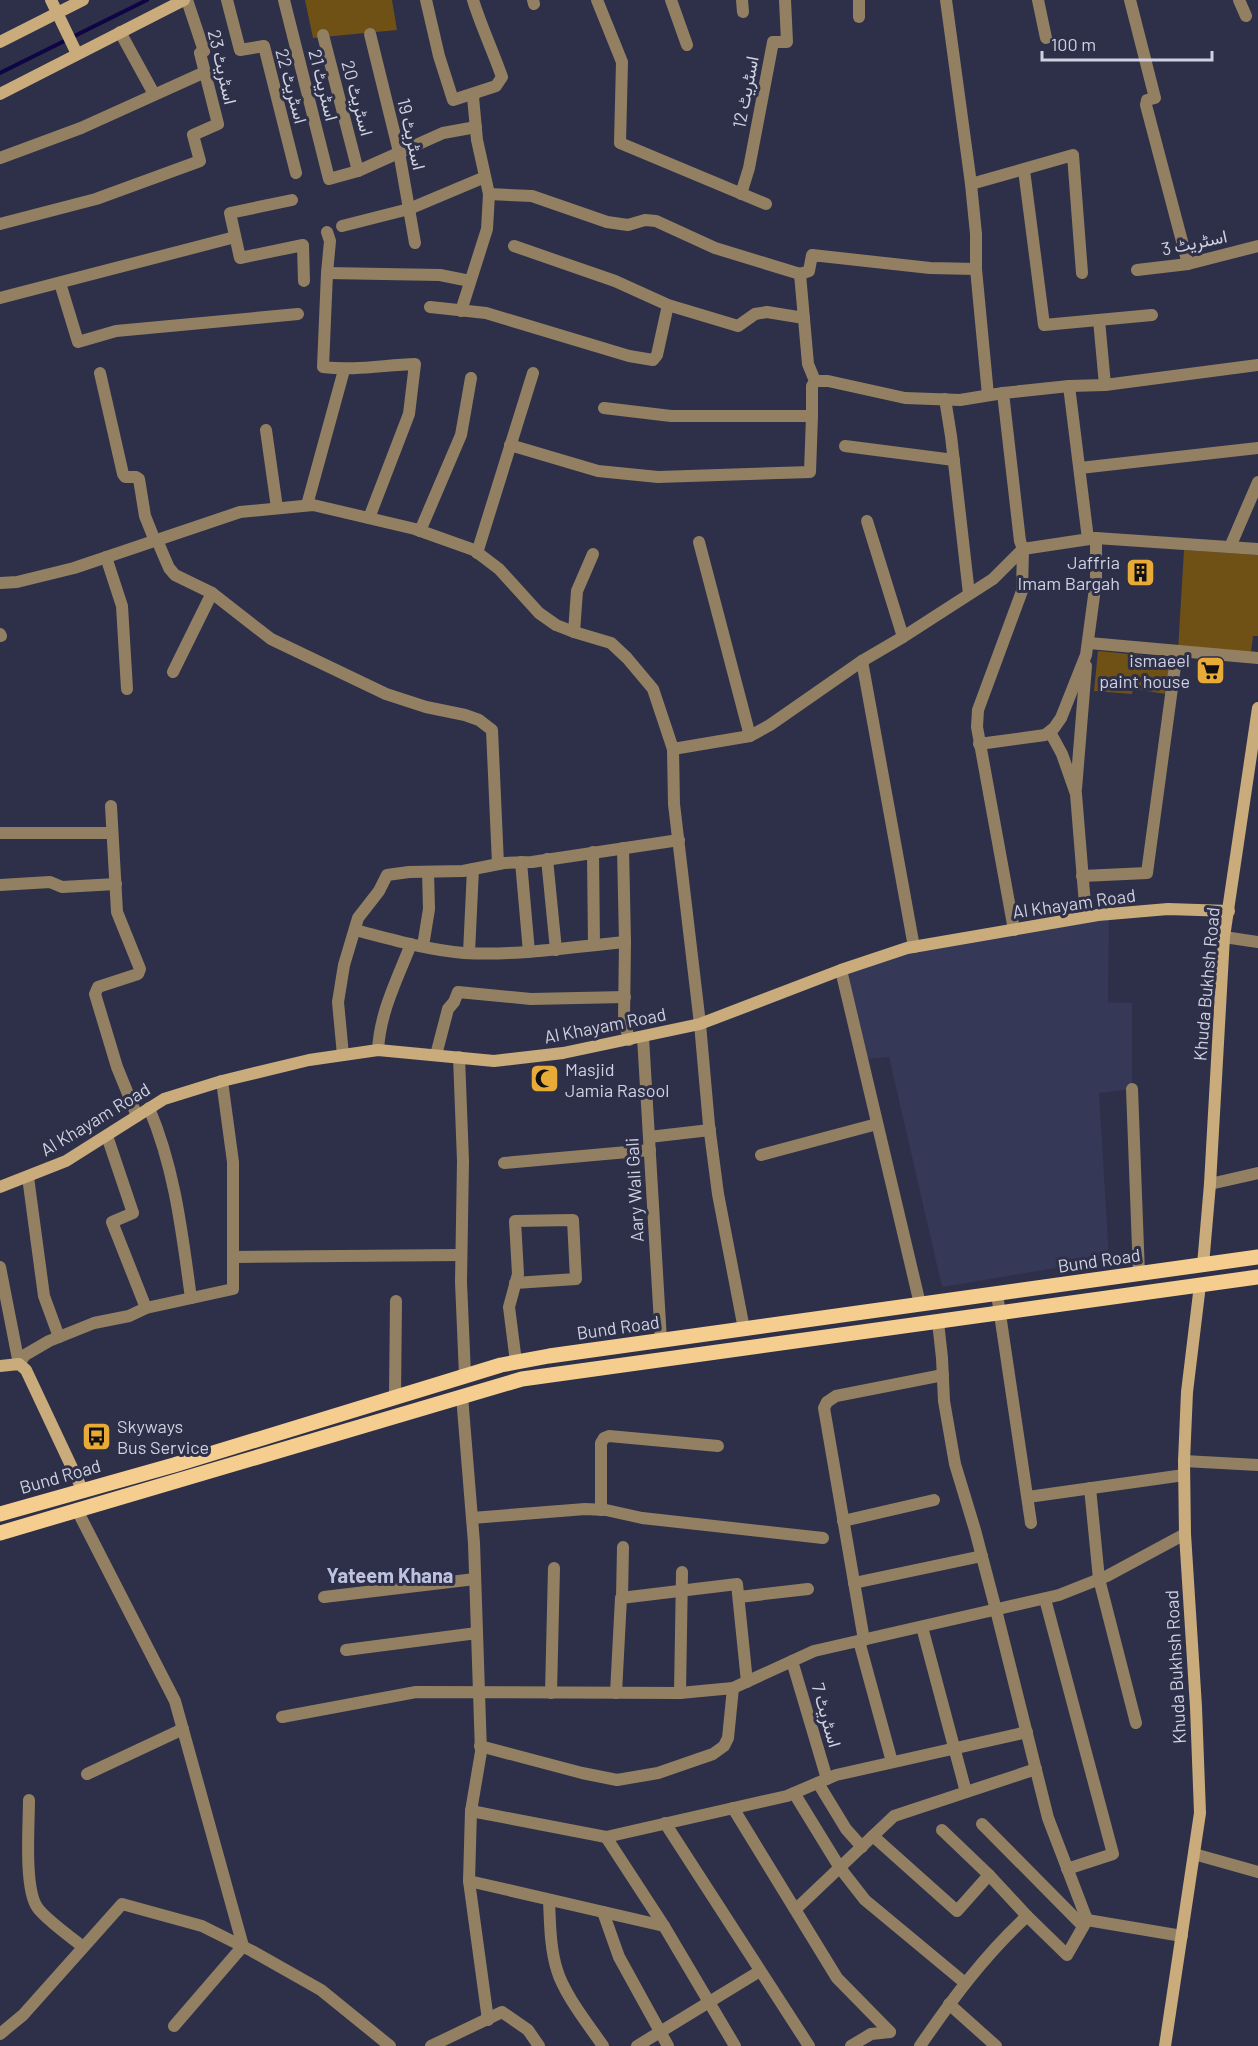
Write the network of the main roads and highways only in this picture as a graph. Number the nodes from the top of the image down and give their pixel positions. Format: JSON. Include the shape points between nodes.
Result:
{"nodes":[{"id":1,"x":1258,"y":1257,"type":"edge"},
{"id":2,"x":1258,"y":1277,"type":"edge"},
{"id":3,"x":0,"y":1514,"type":"edge"},
{"id":4,"x":0,"y":1533,"type":"edge"}],
"edges":[{"from":1,"to":3,"type":"main road","name":"Bund Road","via":[[516,1362]]},
{"from":2,"to":4,"type":"main road","name":"Bund Road","via":[[522,1379]]}]}
